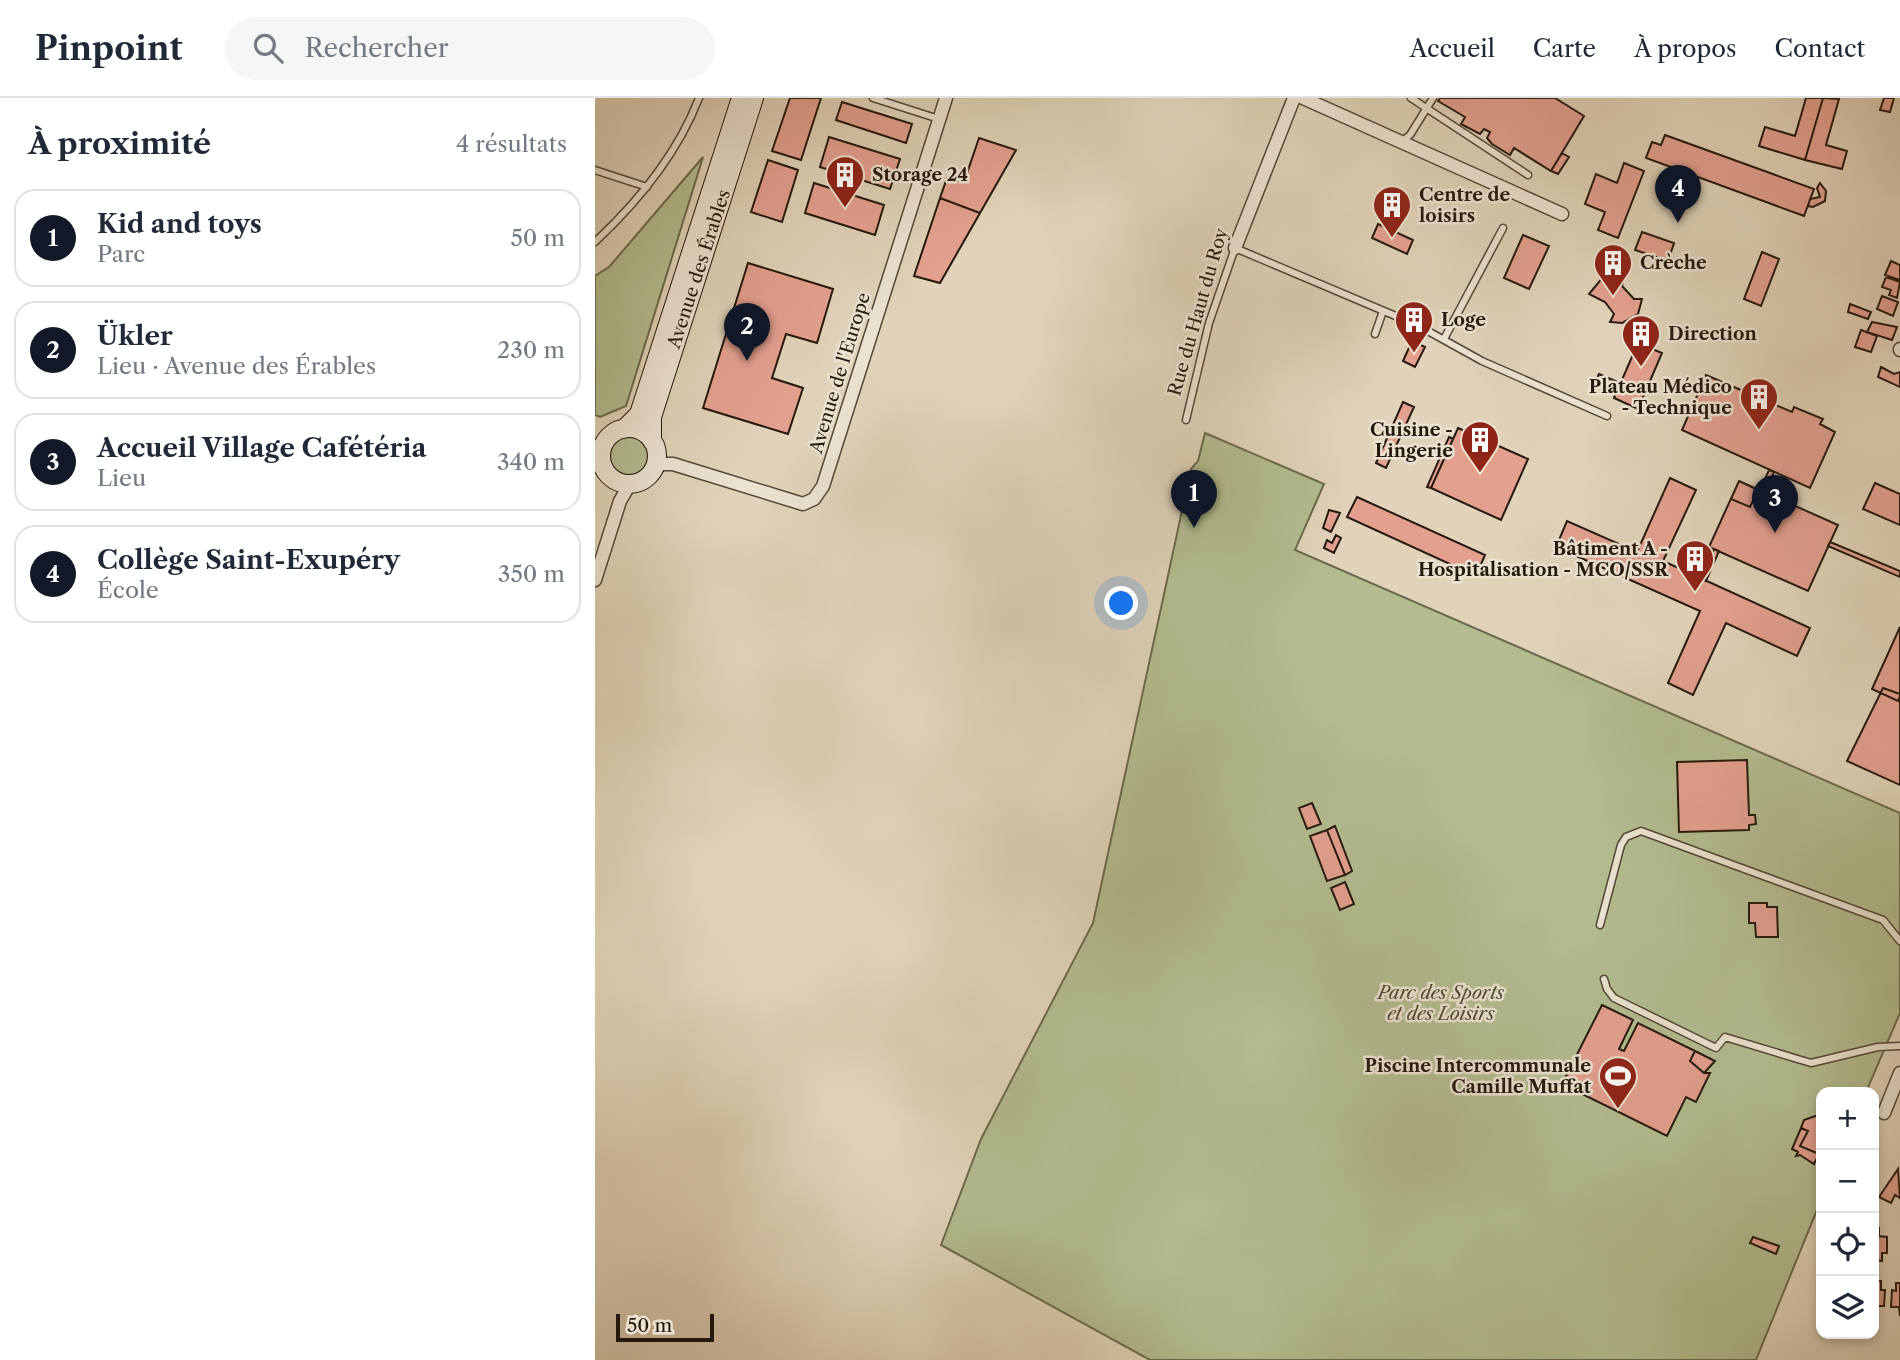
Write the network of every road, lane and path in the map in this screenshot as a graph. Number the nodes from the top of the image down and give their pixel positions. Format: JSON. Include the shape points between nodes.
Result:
{"nodes":[{"id":1,"x":699,"y":98,"type":"edge"},
{"id":2,"x":741,"y":98,"type":"edge"},
{"id":3,"x":754,"y":98,"type":"edge"},
{"id":4,"x":873,"y":98,"type":"edge"},
{"id":5,"x":946,"y":98,"type":"edge"},
{"id":6,"x":1294,"y":98,"type":"edge"},
{"id":7,"x":1303,"y":98,"type":"edge"},
{"id":8,"x":1411,"y":98,"type":"edge"},
{"id":9,"x":1433,"y":98,"type":"edge"},
{"id":10,"x":1426,"y":110,"type":"junction"},
{"id":11,"x":939,"y":119,"type":"junction"},
{"id":12,"x":1401,"y":142,"type":"junction"},
{"id":13,"x":595,"y":170,"type":"edge"},
{"id":14,"x":1528,"y":175,"type":"dead end"},
{"id":15,"x":647,"y":187,"type":"junction"},
{"id":16,"x":1562,"y":214,"type":"dead end"},
{"id":17,"x":1503,"y":228,"type":"dead end"},
{"id":18,"x":595,"y":242,"type":"edge"},
{"id":19,"x":1235,"y":248,"type":"junction"},
{"id":20,"x":1383,"y":311,"type":"junction"},
{"id":21,"x":1375,"y":334,"type":"dead end"},
{"id":22,"x":1444,"y":339,"type":"junction"},
{"id":23,"x":1607,"y":416,"type":"dead end"},
{"id":24,"x":1186,"y":420,"type":"dead end"},
{"id":25,"x":610,"y":432,"type":"edge"},
{"id":26,"x":652,"y":441,"type":"junction"},
{"id":27,"x":599,"y":464,"type":"edge"},
{"id":28,"x":656,"y":464,"type":"junction"},
{"id":29,"x":630,"y":484,"type":"junction"},
{"id":30,"x":595,"y":580,"type":"edge"},
{"id":31,"x":1600,"y":925,"type":"dead end"},
{"id":32,"x":1900,"y":941,"type":"edge"},
{"id":33,"x":1604,"y":979,"type":"dead end"},
{"id":34,"x":1900,"y":1046,"type":"edge"},
{"id":35,"x":1900,"y":1073,"type":"edge"},
{"id":36,"x":1879,"y":1112,"type":"edge"}],
"edges":[{"from":1,"to":15,"type":"lane","via":[[686,133]]},
{"from":2,"to":25,"type":"main road","name":"Avenue des Érables","via":[[639,414]]},
{"from":3,"to":26,"type":"main road","name":"Avenue des Érables","via":[[652,416]]},
{"from":4,"to":11,"type":"lane"},
{"from":5,"to":11,"type":"street","name":"Avenue de l'Europe"},
{"from":6,"to":19,"type":"street","name":"Rue du Haut du Roy"},
{"from":7,"to":12,"type":"street"},
{"from":8,"to":10,"type":"lane"},
{"from":9,"to":10,"type":"lane"},
{"from":10,"to":12,"type":"lane","via":[[1411,135]]},
{"from":10,"to":14,"type":"lane"},
{"from":11,"to":28,"type":"street","name":"Avenue de l'Europe","via":[[823,486],[814,499],[803,504],[673,464]]},
{"from":12,"to":16,"type":"street"},
{"from":13,"to":15,"type":"lane"},
{"from":15,"to":18,"type":"lane"},
{"from":17,"to":22,"type":"lane"},
{"from":19,"to":20,"type":"lane"},
{"from":19,"to":24,"type":"lane","name":"Rue du Haut du Roy","via":[[1209,323]]},
{"from":20,"to":21,"type":"lane"},
{"from":20,"to":22,"type":"lane"},
{"from":22,"to":23,"type":"lane","via":[[1482,361]]},
{"from":25,"to":26,"type":"main road","via":[[640,431]]},
{"from":25,"to":27,"type":"main road"},
{"from":26,"to":28,"type":"main road"},
{"from":27,"to":29,"type":"main road","via":[[614,480]]},
{"from":28,"to":29,"type":"main road","via":[[646,478]]},
{"from":29,"to":30,"type":"street","via":[[620,501]]},
{"from":31,"to":32,"type":"lane","via":[[1622,845],[1626,837],[1641,831],[1882,920]]},
{"from":33,"to":34,"type":"lane","via":[[1614,998],[1716,1048],[1725,1037],[1811,1063]]},
{"from":35,"to":36,"type":"street"}]}
